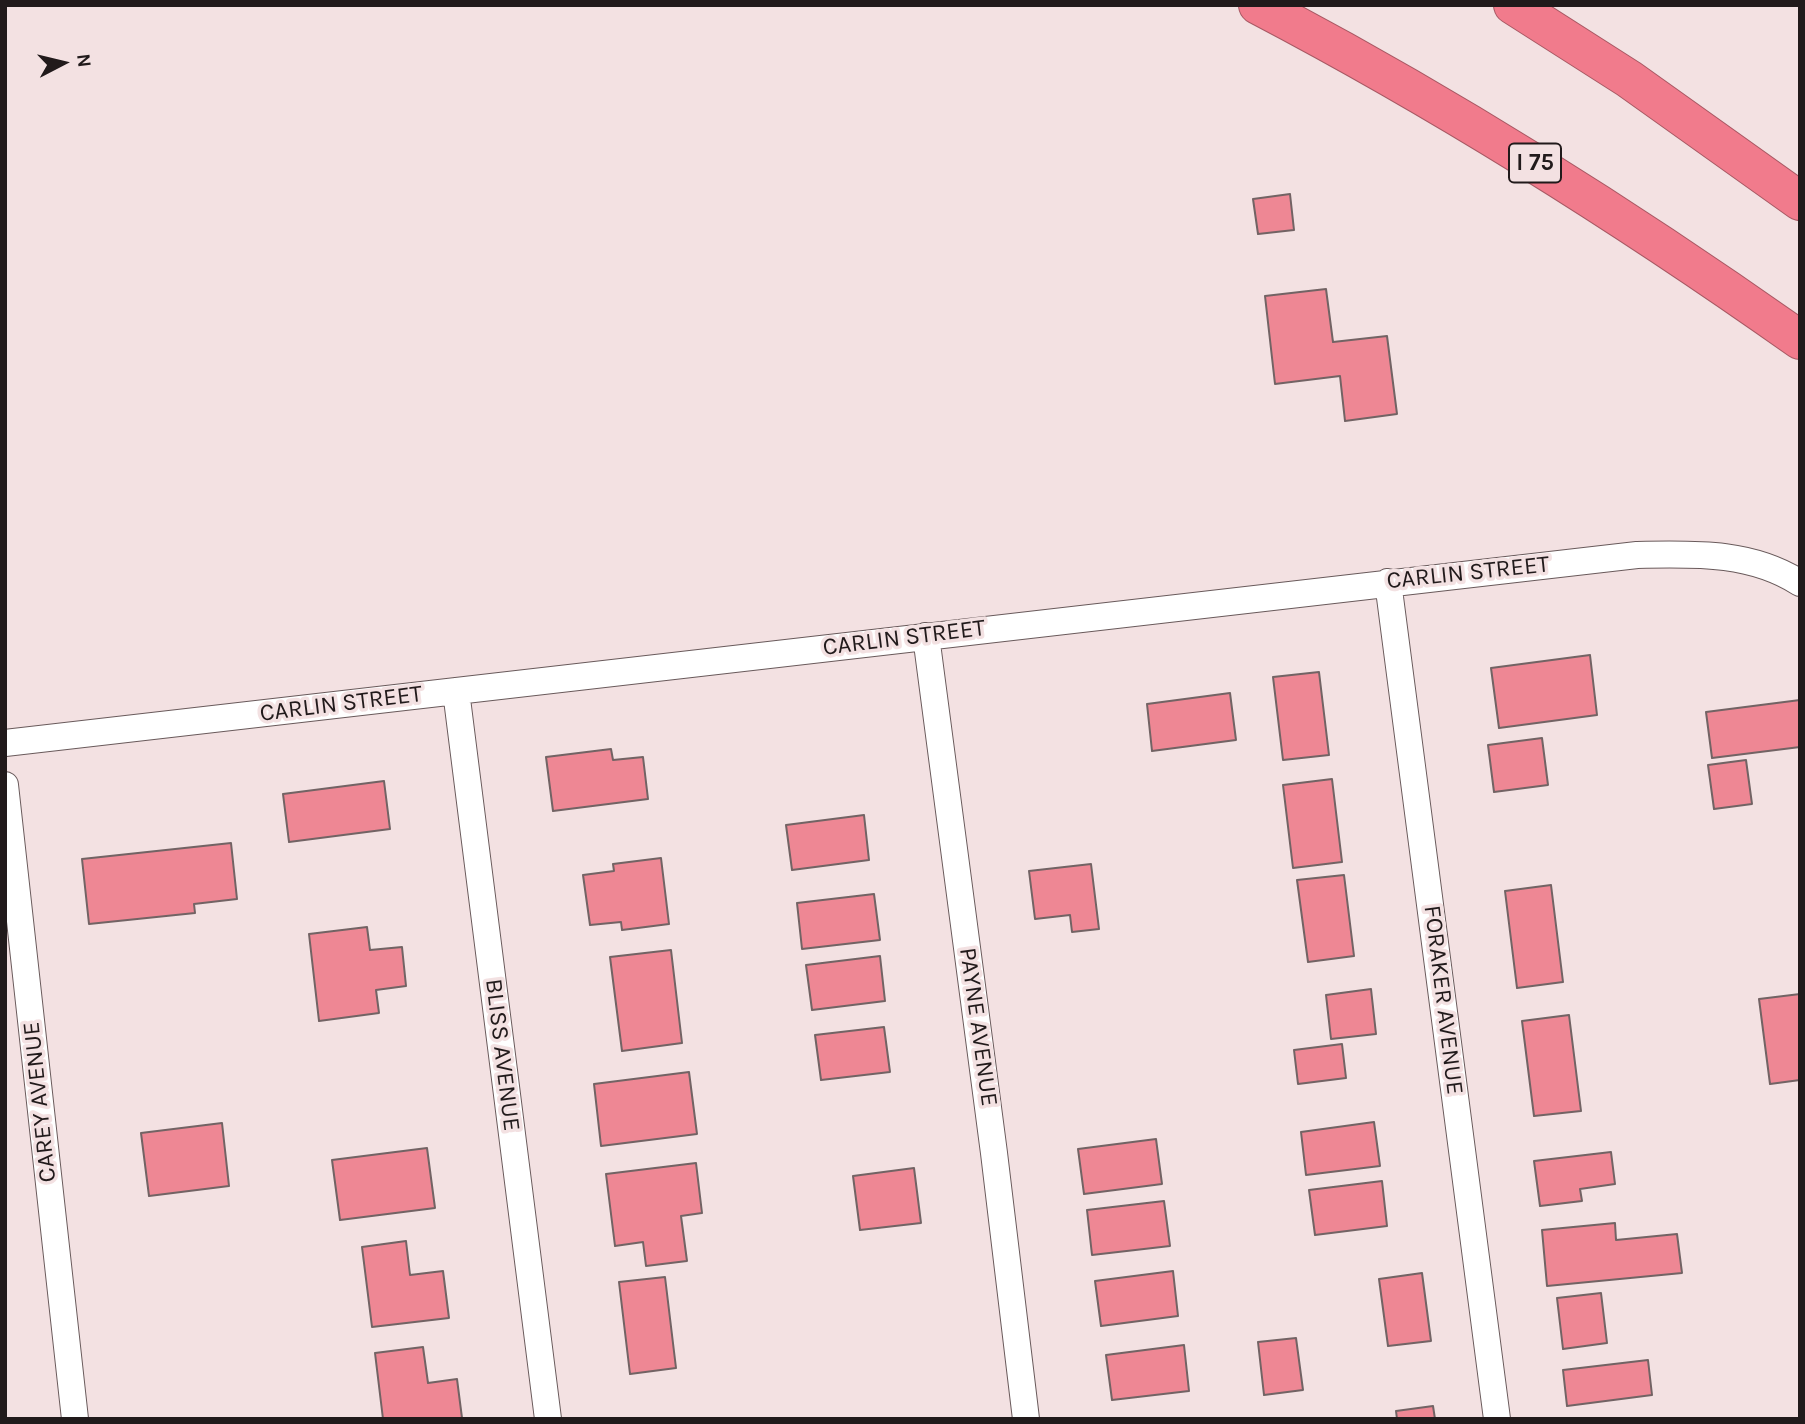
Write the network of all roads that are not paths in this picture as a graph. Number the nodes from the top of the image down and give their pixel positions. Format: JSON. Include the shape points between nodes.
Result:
{"nodes":[{"id":1,"x":1258,"y":5,"type":"edge"},
{"id":2,"x":1513,"y":5,"type":"edge"},
{"id":3,"x":1800,"y":201,"type":"edge"},
{"id":4,"x":1800,"y":340,"type":"edge"},
{"id":5,"x":1388,"y":582,"type":"junction"},
{"id":6,"x":1800,"y":583,"type":"edge"},
{"id":7,"x":926,"y":636,"type":"junction"},
{"id":8,"x":456,"y":691,"type":"junction"},
{"id":9,"x":5,"y":743,"type":"edge"},
{"id":10,"x":5,"y":785,"type":"edge"},
{"id":11,"x":75,"y":1419,"type":"edge"},
{"id":12,"x":548,"y":1419,"type":"edge"},
{"id":13,"x":1026,"y":1419,"type":"edge"},
{"id":14,"x":1497,"y":1419,"type":"edge"}],
"edges":[{"from":1,"to":4,"type":"highway","number":"I 75","via":[[1346,51],[1588,196]]},
{"from":2,"to":3,"type":"highway","via":[[1629,79]]},
{"from":5,"to":6,"type":"street","name":"CARLIN STREET","via":[[1637,555],[1708,554],[1755,564]]},
{"from":5,"to":7,"type":"street","name":"CARLIN STREET"},
{"from":5,"to":14,"type":"street","name":"FORAKER AVENUE"},
{"from":7,"to":8,"type":"street","name":"CARLIN STREET"},
{"from":7,"to":13,"type":"street","name":"PAYNE AVENUE"},
{"from":8,"to":9,"type":"street","name":"CARLIN STREET"},
{"from":8,"to":12,"type":"street","name":"BLISS AVENUE"},
{"from":10,"to":11,"type":"street","name":"CAREY AVENUE"}]}
